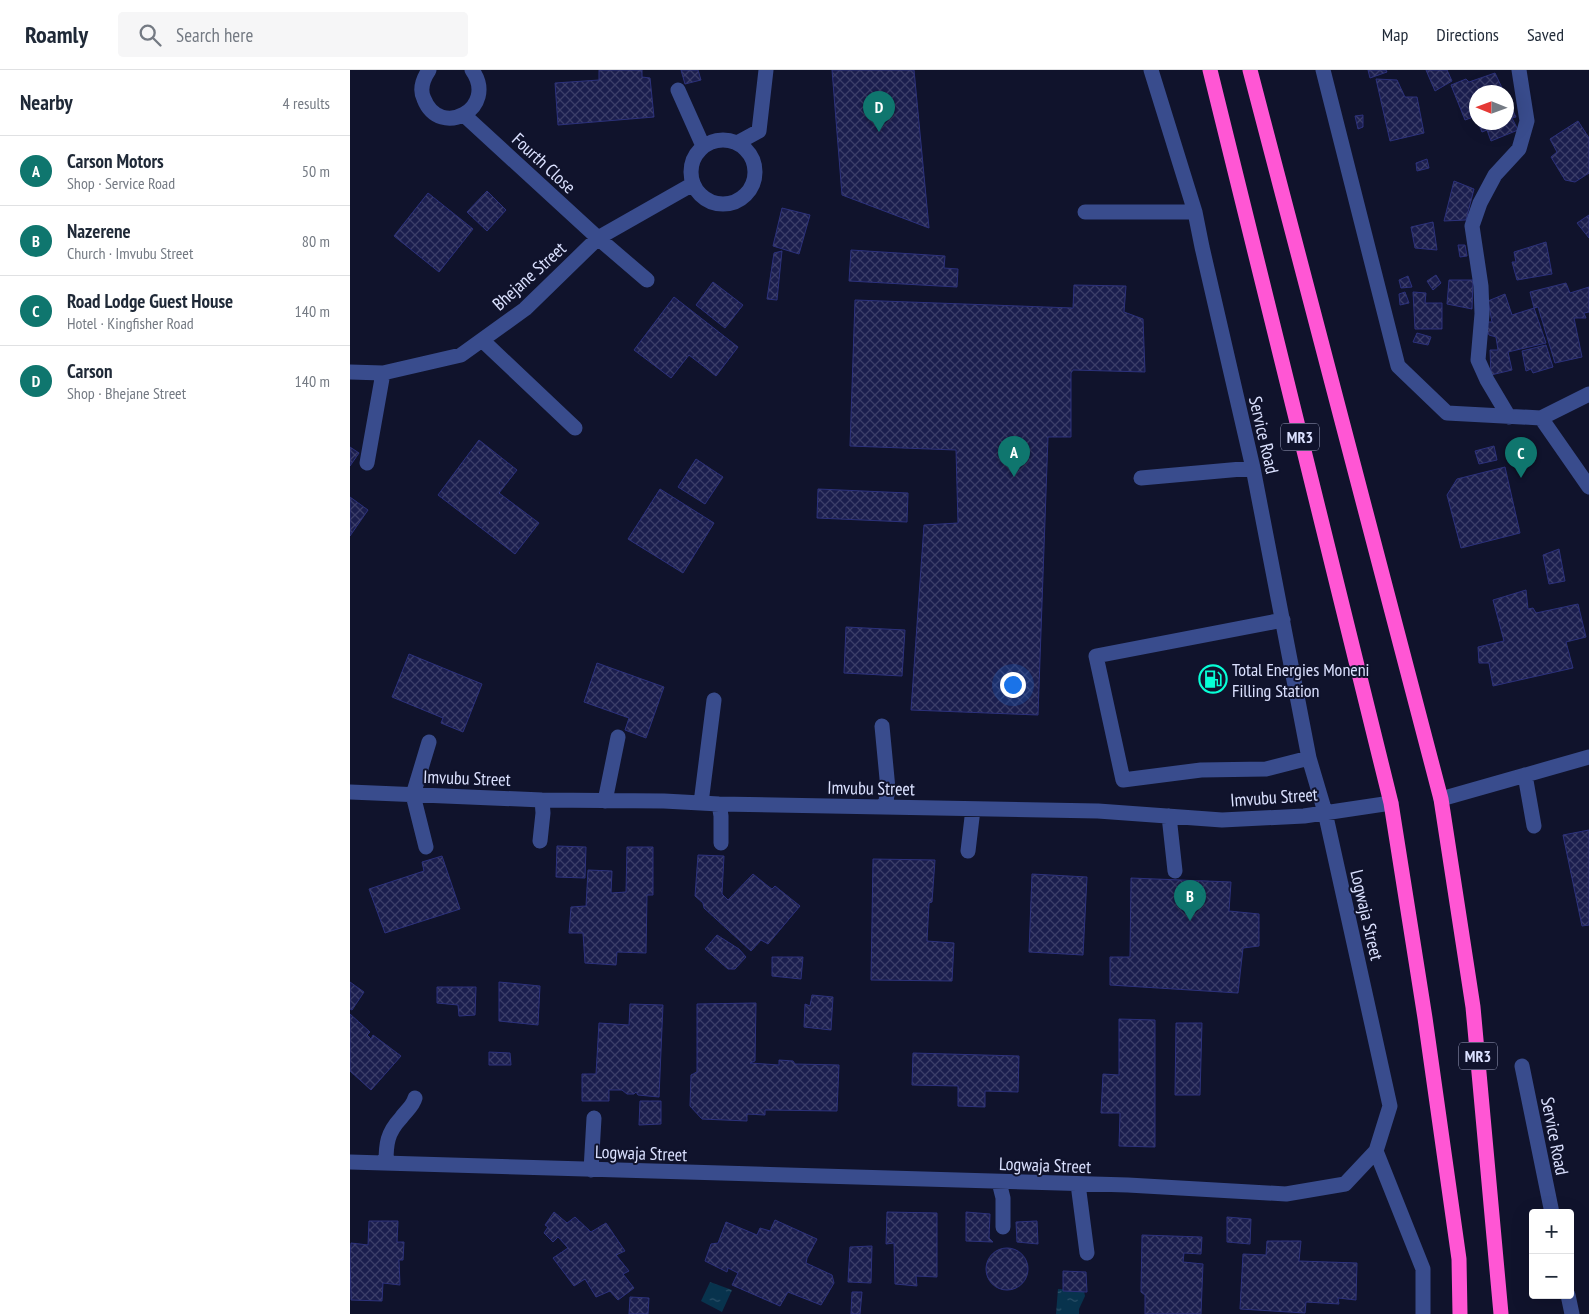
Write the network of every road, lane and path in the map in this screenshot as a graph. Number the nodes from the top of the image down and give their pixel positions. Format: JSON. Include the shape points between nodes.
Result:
{"nodes":[{"id":1,"x":429,"y":70,"type":"edge"},
{"id":2,"x":472,"y":70,"type":"edge"},
{"id":3,"x":766,"y":70,"type":"edge"},
{"id":4,"x":1151,"y":70,"type":"edge"},
{"id":5,"x":1210,"y":70,"type":"edge"},
{"id":6,"x":1250,"y":70,"type":"edge"},
{"id":7,"x":1323,"y":70,"type":"edge"},
{"id":8,"x":1519,"y":70,"type":"edge"},
{"id":9,"x":678,"y":90,"type":"dead end"},
{"id":10,"x":464,"y":115,"type":"junction"},
{"id":11,"x":737,"y":143,"type":"junction"},
{"id":12,"x":703,"y":146,"type":"junction"},
{"id":13,"x":693,"y":184,"type":"junction"},
{"id":14,"x":1085,"y":212,"type":"dead end"},
{"id":15,"x":1195,"y":212,"type":"junction"},
{"id":16,"x":598,"y":238,"type":"junction"},
{"id":17,"x":647,"y":280,"type":"dead end"},
{"id":18,"x":482,"y":340,"type":"junction"},
{"id":19,"x":350,"y":372,"type":"edge"},
{"id":20,"x":383,"y":373,"type":"junction"},
{"id":21,"x":1589,"y":394,"type":"edge"},
{"id":22,"x":1509,"y":416,"type":"junction"},
{"id":23,"x":1541,"y":418,"type":"junction"},
{"id":24,"x":575,"y":428,"type":"dead end"},
{"id":25,"x":367,"y":463,"type":"dead end"},
{"id":26,"x":1253,"y":468,"type":"junction"},
{"id":27,"x":1140,"y":478,"type":"dead end"},
{"id":28,"x":1589,"y":487,"type":"edge"},
{"id":29,"x":1283,"y":620,"type":"junction"},
{"id":30,"x":714,"y":700,"type":"dead end"},
{"id":31,"x":882,"y":726,"type":"dead end"},
{"id":32,"x":618,"y":737,"type":"dead end"},
{"id":33,"x":429,"y":742,"type":"dead end"},
{"id":34,"x":1589,"y":757,"type":"edge"},
{"id":35,"x":1309,"y":758,"type":"junction"},
{"id":36,"x":1525,"y":775,"type":"junction"},
{"id":37,"x":350,"y":792,"type":"edge"},
{"id":38,"x":413,"y":795,"type":"junction"},
{"id":39,"x":1441,"y":799,"type":"junction"},
{"id":40,"x":542,"y":800,"type":"junction"},
{"id":41,"x":605,"y":801,"type":"junction"},
{"id":42,"x":701,"y":803,"type":"junction"},
{"id":43,"x":1391,"y":803,"type":"junction"},
{"id":44,"x":719,"y":804,"type":"junction"},
{"id":45,"x":885,"y":807,"type":"junction"},
{"id":46,"x":973,"y":809,"type":"junction"},
{"id":47,"x":1324,"y":812,"type":"junction"},
{"id":48,"x":1169,"y":816,"type":"junction"},
{"id":49,"x":1534,"y":826,"type":"dead end"},
{"id":50,"x":540,"y":841,"type":"dead end"},
{"id":51,"x":721,"y":843,"type":"dead end"},
{"id":52,"x":426,"y":846,"type":"dead end"},
{"id":53,"x":968,"y":851,"type":"dead end"},
{"id":54,"x":1175,"y":871,"type":"dead end"},
{"id":55,"x":1522,"y":1066,"type":"dead end"},
{"id":56,"x":415,"y":1098,"type":"dead end"},
{"id":57,"x":594,"y":1118,"type":"dead end"},
{"id":58,"x":1376,"y":1151,"type":"junction"},
{"id":59,"x":350,"y":1162,"type":"edge"},
{"id":60,"x":386,"y":1163,"type":"junction"},
{"id":61,"x":591,"y":1170,"type":"junction"},
{"id":62,"x":999,"y":1182,"type":"junction"},
{"id":63,"x":1078,"y":1184,"type":"junction"},
{"id":64,"x":1551,"y":1209,"type":"edge"},
{"id":65,"x":1002,"y":1227,"type":"dead end"},
{"id":66,"x":1086,"y":1253,"type":"dead end"},
{"id":67,"x":1569,"y":1299,"type":"edge"},
{"id":68,"x":1423,"y":1314,"type":"edge"},
{"id":69,"x":1460,"y":1314,"type":"edge"},
{"id":70,"x":1501,"y":1314,"type":"edge"},
{"id":71,"x":1572,"y":1314,"type":"edge"}],
"edges":[{"from":1,"to":10,"type":"street","via":[[422,95],[430,110],[447,118]]},
{"from":2,"to":10,"type":"street","via":[[480,90],[478,100]]},
{"from":3,"to":11,"type":"street","via":[[759,131]]},
{"from":4,"to":15,"type":"street","name":"Service Road"},
{"from":5,"to":43,"type":"highway","number":"MR3"},
{"from":6,"to":39,"type":"highway","number":"MR3"},
{"from":7,"to":22,"type":"street","via":[[1398,366],[1447,413]]},
{"from":8,"to":22,"type":"street","via":[[1527,121],[1519,149],[1494,175],[1472,226],[1481,286],[1478,360]]},
{"from":9,"to":12,"type":"street"},
{"from":10,"to":16,"type":"street","name":"Fourth Close"},
{"from":11,"to":12,"type":"street","via":[[723,140]]},
{"from":11,"to":13,"type":"street","via":[[750,153],[754,163],[753,184],[747,193],[729,204],[718,204],[699,194]]},
{"from":12,"to":13,"type":"street","via":[[692,164]]},
{"from":13,"to":16,"type":"street","name":"Bhejane Street"},
{"from":14,"to":15,"type":"street"},
{"from":15,"to":26,"type":"street","name":"Service Road"},
{"from":16,"to":17,"type":"street","name":"Fourth Close"},
{"from":16,"to":18,"type":"street","name":"Bhejane Street","via":[[525,309]]},
{"from":18,"to":20,"type":"street","name":"Bhejane Street","via":[[461,355]]},
{"from":18,"to":24,"type":"street"},
{"from":19,"to":20,"type":"street","name":"Bhejane Street"},
{"from":20,"to":25,"type":"street"},
{"from":21,"to":23,"type":"street"},
{"from":22,"to":23,"type":"street"},
{"from":23,"to":28,"type":"street"},
{"from":26,"to":27,"type":"street"},
{"from":26,"to":29,"type":"street","name":"Service Road"},
{"from":29,"to":35,"type":"street","name":"Service Road"},
{"from":29,"to":35,"type":"street","via":[[1096,656],[1123,780],[1201,770],[1266,769]]},
{"from":30,"to":42,"type":"street"},
{"from":31,"to":45,"type":"street","via":[[888,789]]},
{"from":32,"to":41,"type":"street"},
{"from":33,"to":38,"type":"street"},
{"from":34,"to":36,"type":"street"},
{"from":35,"to":47,"type":"street","name":"Service Road"},
{"from":36,"to":39,"type":"street"},
{"from":36,"to":49,"type":"street"},
{"from":37,"to":38,"type":"street","name":"Imvubu Street"},
{"from":38,"to":40,"type":"street","name":"Imvubu Street"},
{"from":38,"to":52,"type":"street"},
{"from":39,"to":70,"type":"highway","number":"MR3","via":[[1474,1007]]},
{"from":40,"to":41,"type":"street","name":"Imvubu Street"},
{"from":40,"to":50,"type":"street"},
{"from":41,"to":42,"type":"street","name":"Imvubu Street"},
{"from":42,"to":44,"type":"street","name":"Imvubu Street"},
{"from":43,"to":47,"type":"street","name":"Imvubu Street"},
{"from":43,"to":69,"type":"highway","number":"MR3","via":[[1459,1259]]},
{"from":44,"to":45,"type":"street","name":"Imvubu Street"},
{"from":44,"to":51,"type":"street"},
{"from":45,"to":46,"type":"street","name":"Imvubu Street"},
{"from":46,"to":48,"type":"street","name":"Imvubu Street"},
{"from":46,"to":53,"type":"street"},
{"from":47,"to":48,"type":"street","name":"Imvubu Street","via":[[1222,820]]},
{"from":47,"to":58,"type":"street","name":"Logwaja Street","via":[[1390,1106]]},
{"from":48,"to":54,"type":"street"},
{"from":55,"to":64,"type":"street","name":"Service Road"},
{"from":56,"to":60,"type":"street","via":[[386,1143]]},
{"from":57,"to":61,"type":"street"},
{"from":58,"to":63,"type":"street","name":"Logwaja Street","via":[[1345,1184],[1286,1194]]},
{"from":58,"to":68,"type":"street","via":[[1423,1269]]},
{"from":59,"to":60,"type":"street","name":"Logwaja Street"},
{"from":60,"to":61,"type":"street","name":"Logwaja Street"},
{"from":61,"to":62,"type":"street","name":"Logwaja Street"},
{"from":62,"to":63,"type":"street","name":"Logwaja Street"},
{"from":62,"to":65,"type":"street","via":[[1003,1198]]},
{"from":63,"to":66,"type":"street"},
{"from":67,"to":71,"type":"street"}]}
